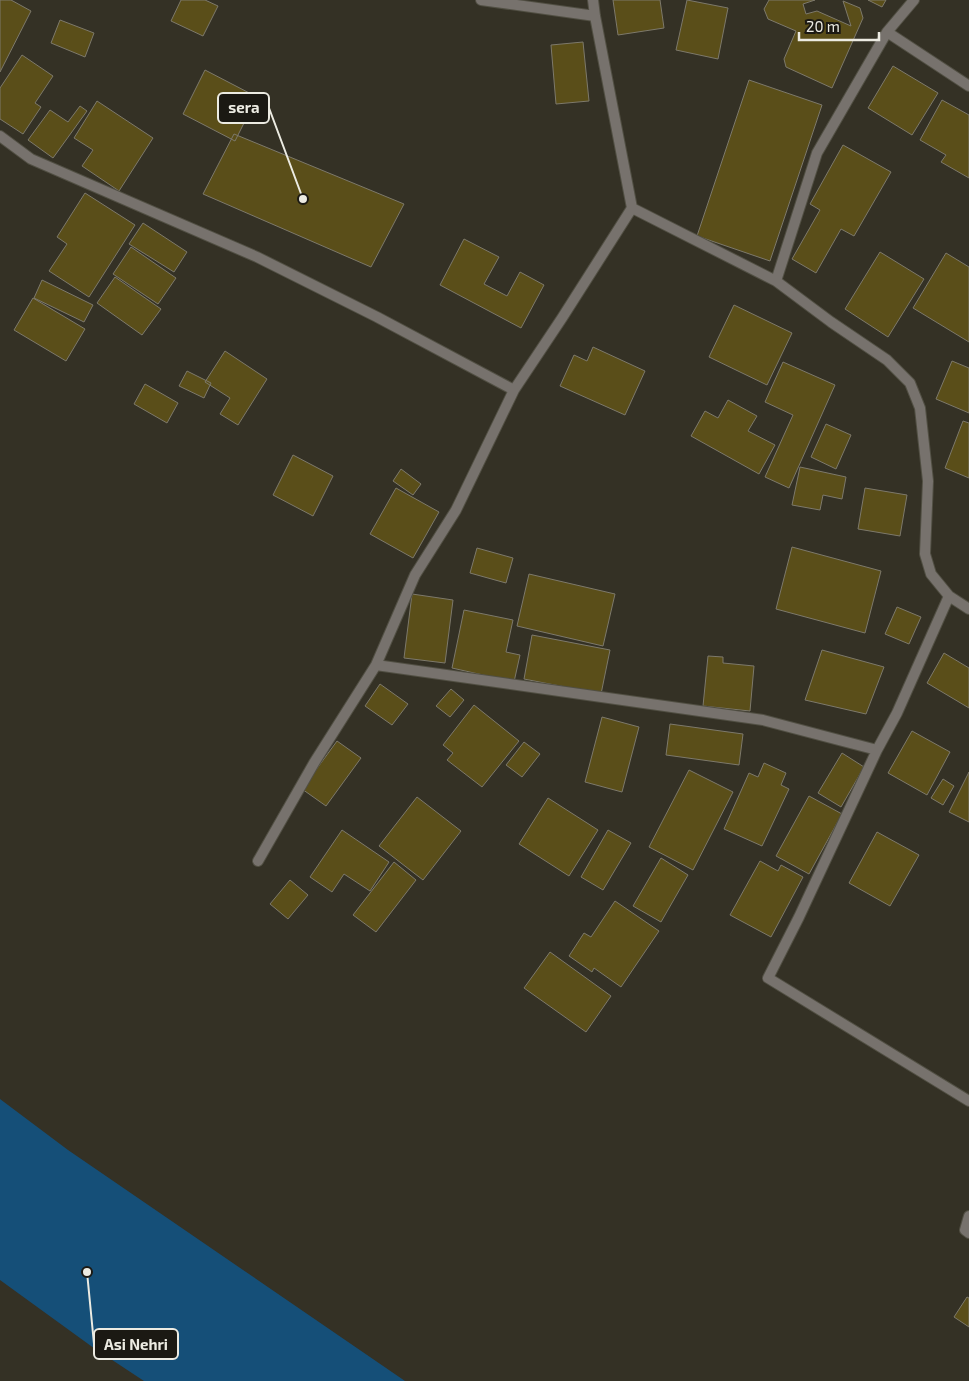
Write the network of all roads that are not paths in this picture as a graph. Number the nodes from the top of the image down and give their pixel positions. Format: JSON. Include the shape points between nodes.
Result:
{"nodes":[{"id":1,"x":480,"y":0,"type":"edge"},
{"id":2,"x":593,"y":0,"type":"edge"},
{"id":3,"x":914,"y":0,"type":"edge"},
{"id":4,"x":595,"y":16,"type":"junction"},
{"id":5,"x":887,"y":32,"type":"junction"},
{"id":6,"x":969,"y":86,"type":"edge"},
{"id":7,"x":0,"y":136,"type":"edge"},
{"id":8,"x":632,"y":208,"type":"junction"},
{"id":9,"x":776,"y":281,"type":"junction"},
{"id":10,"x":514,"y":390,"type":"junction"},
{"id":11,"x":949,"y":596,"type":"junction"},
{"id":12,"x":969,"y":609,"type":"edge"},
{"id":13,"x":376,"y":665,"type":"junction"},
{"id":14,"x":877,"y":750,"type":"junction"},
{"id":15,"x":258,"y":861,"type":"dead end"},
{"id":16,"x":969,"y":1101,"type":"edge"},
{"id":17,"x":969,"y":1216,"type":"edge"},
{"id":18,"x":969,"y":1234,"type":"edge"}],
"edges":[{"from":1,"to":4,"type":"street"},
{"from":2,"to":4,"type":"street"},
{"from":3,"to":5,"type":"street"},
{"from":4,"to":8,"type":"street"},
{"from":5,"to":6,"type":"street"},
{"from":5,"to":9,"type":"street","via":[[817,153]]},
{"from":7,"to":10,"type":"street","via":[[31,159],[257,257]]},
{"from":8,"to":9,"type":"street"},
{"from":8,"to":10,"type":"street"},
{"from":9,"to":11,"type":"street","via":[[887,360],[910,383],[920,408],[928,481],[925,554],[931,574]]},
{"from":10,"to":13,"type":"street","via":[[456,510],[416,575]]},
{"from":11,"to":12,"type":"street"},
{"from":11,"to":14,"type":"street"},
{"from":13,"to":14,"type":"street","via":[[764,720]]},
{"from":13,"to":15,"type":"street","via":[[314,763]]},
{"from":14,"to":16,"type":"street","via":[[768,978]]},
{"from":17,"to":18,"type":"street","via":[[965,1230]]}]}
